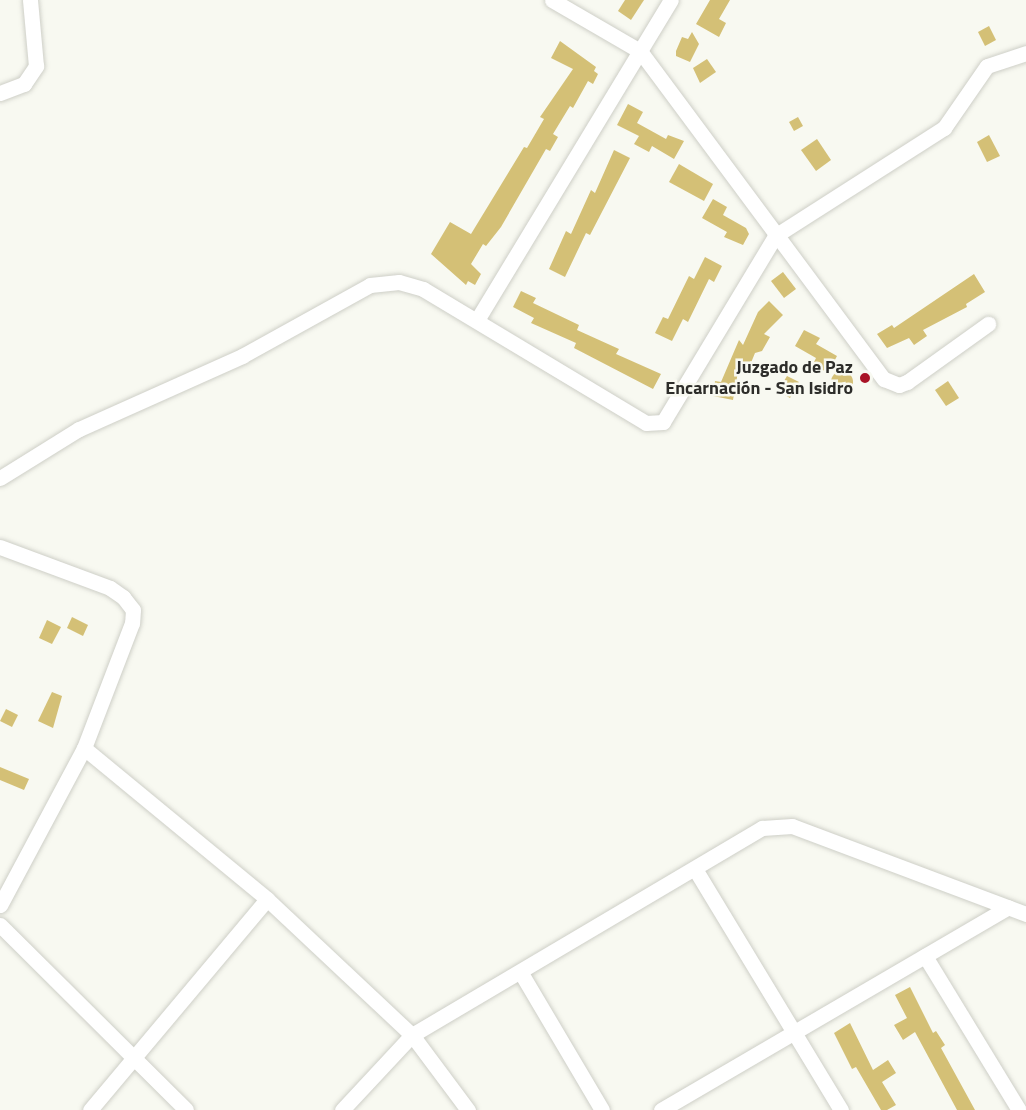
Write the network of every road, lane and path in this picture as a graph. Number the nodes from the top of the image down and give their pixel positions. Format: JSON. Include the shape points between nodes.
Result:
{"nodes":[{"id":1,"x":30,"y":0,"type":"edge"},
{"id":2,"x":552,"y":0,"type":"edge"},
{"id":3,"x":670,"y":0,"type":"edge"},
{"id":4,"x":640,"y":51,"type":"junction"},
{"id":5,"x":1026,"y":53,"type":"edge"},
{"id":6,"x":0,"y":93,"type":"edge"},
{"id":7,"x":775,"y":236,"type":"junction"},
{"id":8,"x":477,"y":320,"type":"junction"},
{"id":9,"x":988,"y":324,"type":"dead end"},
{"id":10,"x":0,"y":478,"type":"edge"},
{"id":11,"x":0,"y":547,"type":"edge"},
{"id":12,"x":84,"y":748,"type":"junction"},
{"id":13,"x":695,"y":869,"type":"junction"},
{"id":14,"x":267,"y":899,"type":"junction"},
{"id":15,"x":0,"y":905,"type":"edge"},
{"id":16,"x":1008,"y":908,"type":"junction"},
{"id":17,"x":1026,"y":914,"type":"edge"},
{"id":18,"x":0,"y":925,"type":"edge"},
{"id":19,"x":925,"y":956,"type":"junction"},
{"id":20,"x":521,"y":973,"type":"junction"},
{"id":21,"x":795,"y":1030,"type":"junction"},
{"id":22,"x":412,"y":1035,"type":"junction"},
{"id":23,"x":136,"y":1057,"type":"junction"},
{"id":24,"x":1021,"y":1106,"type":"edge"},
{"id":25,"x":90,"y":1110,"type":"edge"},
{"id":26,"x":186,"y":1110,"type":"edge"},
{"id":27,"x":342,"y":1110,"type":"edge"},
{"id":28,"x":468,"y":1110,"type":"edge"},
{"id":29,"x":602,"y":1110,"type":"edge"},
{"id":30,"x":661,"y":1110,"type":"edge"},
{"id":31,"x":842,"y":1110,"type":"edge"}],
"edges":[{"from":1,"to":6,"type":"street","via":[[36,66],[24,84]]},
{"from":2,"to":4,"type":"street"},
{"from":3,"to":4,"type":"street"},
{"from":4,"to":7,"type":"street"},
{"from":4,"to":8,"type":"street"},
{"from":5,"to":7,"type":"street","via":[[987,66],[944,128]]},
{"from":7,"to":8,"type":"street","via":[[669,415],[654,424]]},
{"from":7,"to":9,"type":"street","via":[[891,384],[907,382]]},
{"from":8,"to":10,"type":"street","via":[[423,289],[399,282],[370,285],[242,356],[79,429]]},
{"from":11,"to":12,"type":"street","via":[[110,588],[133,610],[132,622]]},
{"from":12,"to":14,"type":"street"},
{"from":12,"to":15,"type":"street"},
{"from":13,"to":16,"type":"street","via":[[762,828],[792,826]]},
{"from":13,"to":20,"type":"street"},
{"from":13,"to":21,"type":"street"},
{"from":14,"to":22,"type":"street"},
{"from":14,"to":23,"type":"street"},
{"from":16,"to":17,"type":"street"},
{"from":16,"to":19,"type":"street"},
{"from":18,"to":23,"type":"street"},
{"from":19,"to":21,"type":"street"},
{"from":19,"to":24,"type":"street"},
{"from":20,"to":22,"type":"street"},
{"from":20,"to":29,"type":"street"},
{"from":21,"to":30,"type":"street"},
{"from":21,"to":31,"type":"street"},
{"from":22,"to":27,"type":"street"},
{"from":22,"to":28,"type":"street"},
{"from":23,"to":25,"type":"street"},
{"from":23,"to":26,"type":"street"}]}
